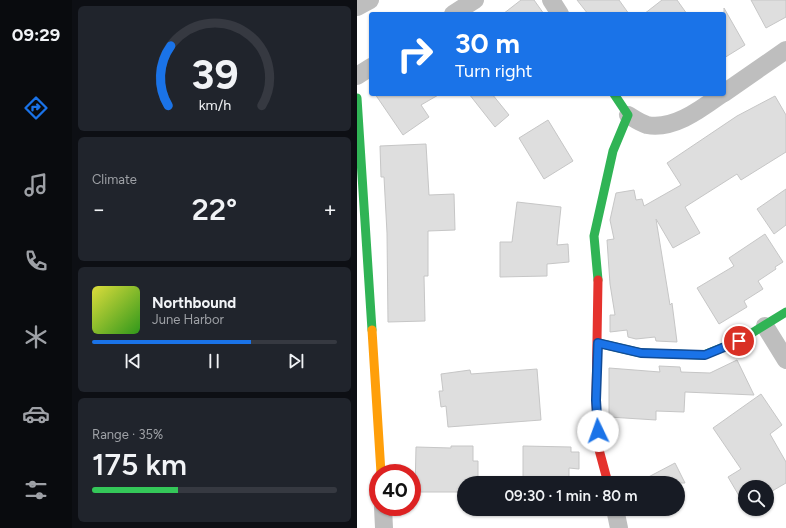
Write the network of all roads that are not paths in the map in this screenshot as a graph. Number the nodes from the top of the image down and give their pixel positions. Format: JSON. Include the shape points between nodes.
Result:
{"nodes":[{"id":1,"x":370,"y":0,"type":"edge"},
{"id":2,"x":475,"y":0,"type":"edge"},
{"id":3,"x":551,"y":0,"type":"edge"},
{"id":4,"x":357,"y":7,"type":"edge"},
{"id":5,"x":456,"y":12,"type":"edge"},
{"id":6,"x":559,"y":12,"type":"edge"},
{"id":7,"x":786,"y":50,"type":"edge"},
{"id":8,"x":369,"y":68,"type":"edge"},
{"id":9,"x":357,"y":76,"type":"edge"},
{"id":10,"x":726,"y":91,"type":"edge"},
{"id":11,"x":615,"y":96,"type":"edge"},
{"id":12,"x":719,"y":96,"type":"edge"},
{"id":13,"x":357,"y":98,"type":"edge"},
{"id":14,"x":627,"y":114,"type":"junction"},
{"id":15,"x":786,"y":312,"type":"edge"},
{"id":16,"x":765,"y":326,"type":"junction"},
{"id":17,"x":598,"y":343,"type":"junction"},
{"id":18,"x":786,"y":360,"type":"edge"},
{"id":19,"x":380,"y":464,"type":"edge"},
{"id":20,"x":606,"y":476,"type":"edge"},
{"id":21,"x":383,"y":516,"type":"edge"},
{"id":22,"x":616,"y":516,"type":"edge"},
{"id":23,"x":384,"y":528,"type":"edge"},
{"id":24,"x":619,"y":528,"type":"edge"}],
"edges":[{"from":1,"to":4,"type":"street"},
{"from":2,"to":5,"type":"street"},
{"from":3,"to":6,"type":"street"},
{"from":7,"to":10,"type":"street"},
{"from":8,"to":9,"type":"street"},
{"from":11,"to":14,"type":"street"},
{"from":12,"to":14,"type":"street","via":[[690,116],[660,125],[645,124]]},
{"from":13,"to":19,"type":"street"},
{"from":14,"to":17,"type":"street","via":[[613,151],[594,236],[598,281]]},
{"from":15,"to":16,"type":"street"},
{"from":16,"to":17,"type":"street","via":[[739,341],[705,355],[641,353]]},
{"from":16,"to":18,"type":"street"},
{"from":17,"to":20,"type":"street","via":[[596,400],[599,446]]},
{"from":21,"to":23,"type":"street"},
{"from":22,"to":24,"type":"street"}]}
